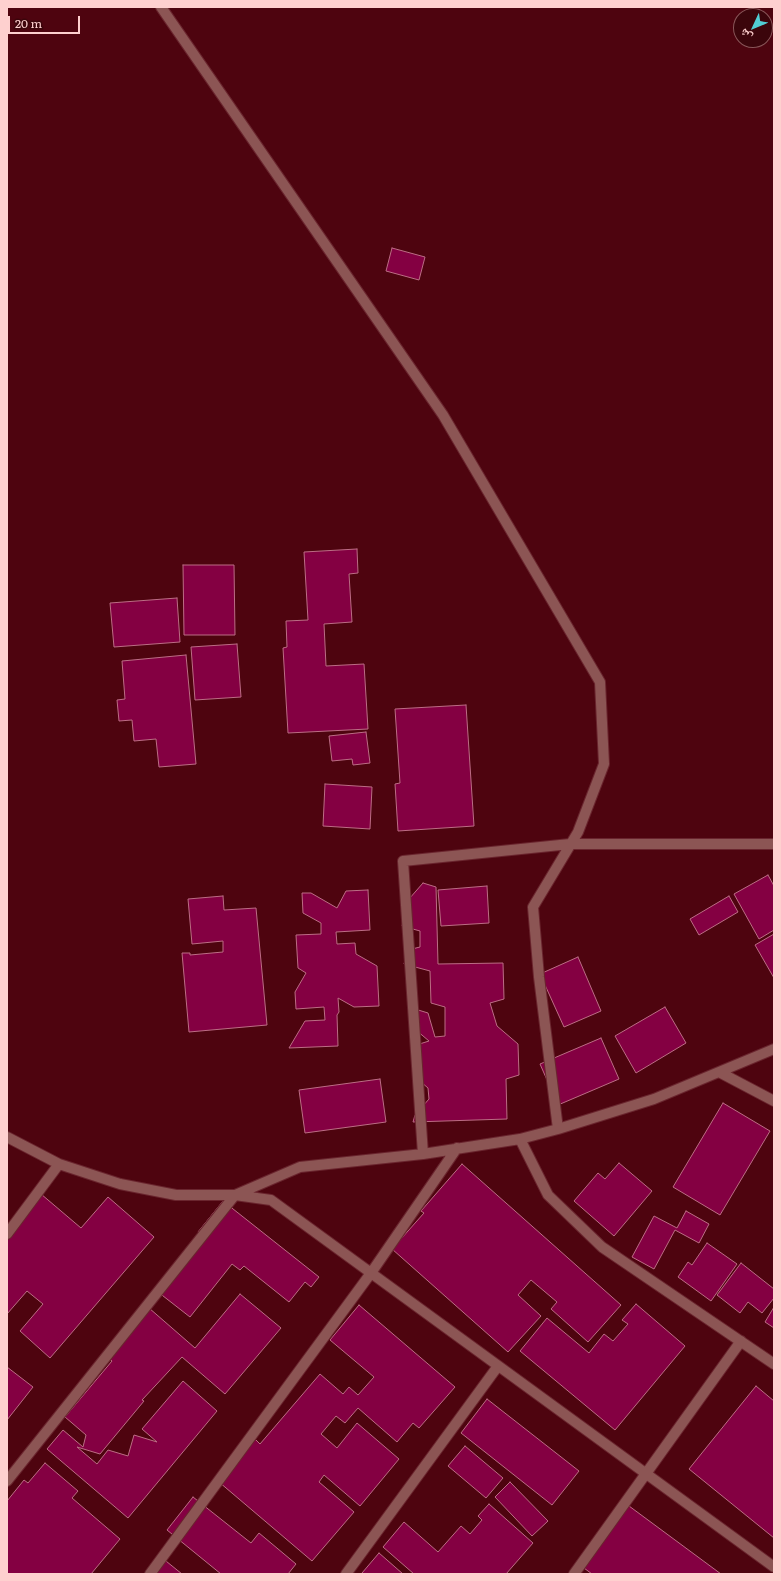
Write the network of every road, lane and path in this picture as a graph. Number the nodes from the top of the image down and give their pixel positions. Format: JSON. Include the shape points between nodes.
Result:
{"nodes":[{"id":1,"x":161,"y":7,"type":"edge"},
{"id":2,"x":570,"y":844,"type":"junction"},
{"id":3,"x":774,"y":844,"type":"edge"},
{"id":4,"x":774,"y":1049,"type":"edge"},
{"id":5,"x":719,"y":1072,"type":"junction"},
{"id":6,"x":774,"y":1101,"type":"edge"},
{"id":7,"x":558,"y":1129,"type":"junction"},
{"id":8,"x":7,"y":1137,"type":"edge"},
{"id":9,"x":520,"y":1139,"type":"junction"},
{"id":10,"x":457,"y":1148,"type":"junction"},
{"id":11,"x":423,"y":1154,"type":"junction"},
{"id":12,"x":59,"y":1164,"type":"junction"},
{"id":13,"x":235,"y":1195,"type":"junction"},
{"id":14,"x":7,"y":1234,"type":"edge"},
{"id":15,"x":371,"y":1273,"type":"junction"},
{"id":16,"x":741,"y":1342,"type":"junction"},
{"id":17,"x":774,"y":1364,"type":"edge"},
{"id":18,"x":498,"y":1366,"type":"junction"},
{"id":19,"x":647,"y":1474,"type":"junction"},
{"id":20,"x":7,"y":1481,"type":"edge"},
{"id":21,"x":774,"y":1567,"type":"edge"},
{"id":22,"x":150,"y":1574,"type":"edge"},
{"id":23,"x":346,"y":1574,"type":"edge"},
{"id":24,"x":574,"y":1574,"type":"edge"}],
"edges":[{"from":1,"to":2,"type":"street","via":[[443,414],[600,682],[604,764],[578,832]]},
{"from":2,"to":3,"type":"street"},
{"from":2,"to":7,"type":"street","via":[[533,907]]},
{"from":2,"to":11,"type":"street","via":[[403,861]]},
{"from":4,"to":5,"type":"street"},
{"from":5,"to":6,"type":"street"},
{"from":5,"to":7,"type":"street","via":[[654,1099]]},
{"from":7,"to":9,"type":"street"},
{"from":8,"to":12,"type":"street"},
{"from":9,"to":10,"type":"street"},
{"from":9,"to":16,"type":"street","via":[[548,1195],[602,1247]]},
{"from":10,"to":11,"type":"street"},
{"from":10,"to":15,"type":"street"},
{"from":11,"to":13,"type":"street","via":[[300,1166]]},
{"from":12,"to":13,"type":"street","via":[[120,1184],[176,1195]]},
{"from":12,"to":14,"type":"street"},
{"from":13,"to":15,"type":"street","via":[[271,1200]]},
{"from":13,"to":20,"type":"street"},
{"from":15,"to":18,"type":"street"},
{"from":15,"to":22,"type":"street"},
{"from":16,"to":17,"type":"street"},
{"from":16,"to":19,"type":"street"},
{"from":18,"to":19,"type":"street"},
{"from":18,"to":23,"type":"street"},
{"from":19,"to":21,"type":"street"},
{"from":19,"to":24,"type":"street"}]}
